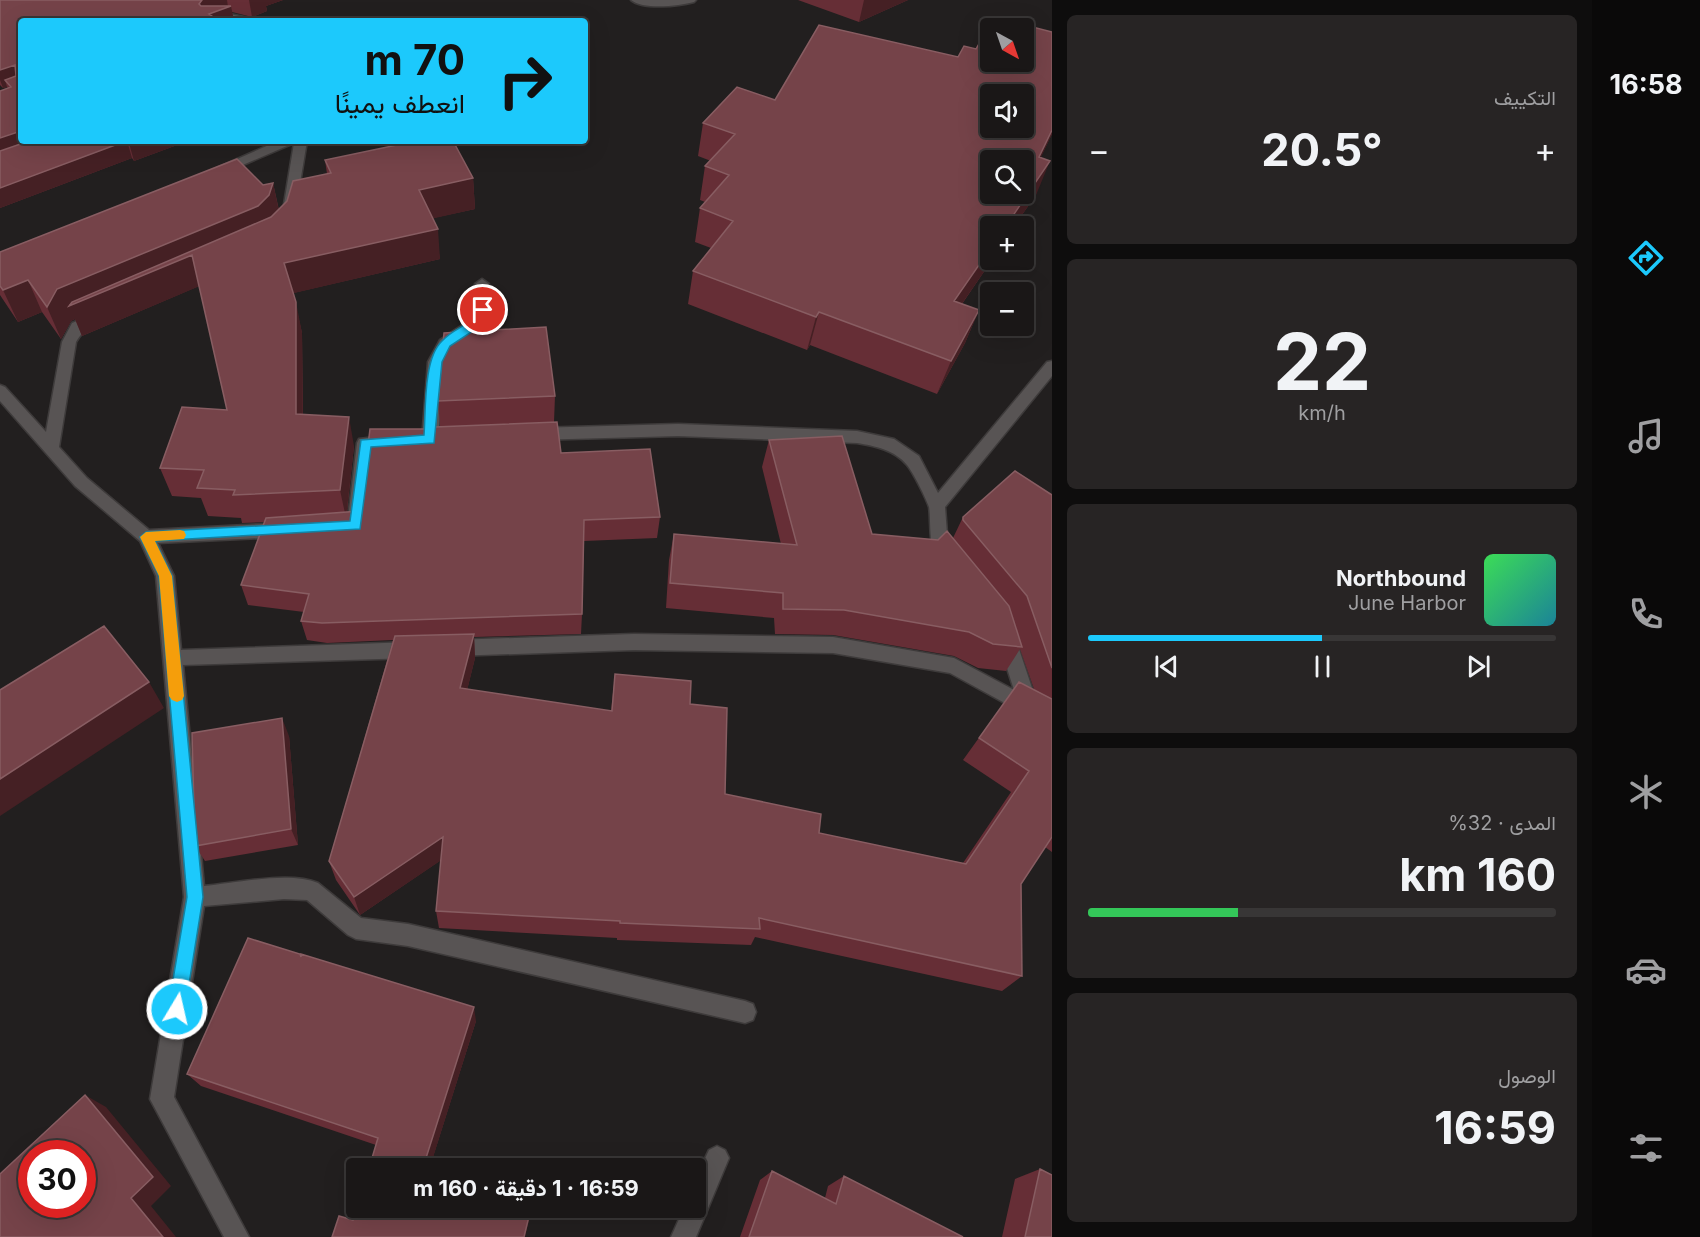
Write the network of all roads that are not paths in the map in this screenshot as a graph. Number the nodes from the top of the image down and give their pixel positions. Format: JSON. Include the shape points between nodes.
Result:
{"nodes":[{"id":1,"x":637,"y":0,"type":"edge"},
{"id":2,"x":690,"y":0,"type":"edge"},
{"id":3,"x":222,"y":18,"type":"edge"},
{"id":4,"x":238,"y":18,"type":"edge"},
{"id":5,"x":282,"y":144,"type":"edge"},
{"id":6,"x":301,"y":144,"type":"edge"},
{"id":7,"x":203,"y":177,"type":"edge"},
{"id":8,"x":289,"y":217,"type":"edge"},
{"id":9,"x":482,"y":284,"type":"dead end"},
{"id":10,"x":118,"y":310,"type":"edge"},
{"id":11,"x":1052,"y":366,"type":"edge"},
{"id":12,"x":0,"y":391,"type":"edge"},
{"id":13,"x":520,"y":435,"type":"edge"},
{"id":14,"x":51,"y":448,"type":"junction"},
{"id":15,"x":937,"y":506,"type":"junction"},
{"id":16,"x":333,"y":527,"type":"edge"},
{"id":17,"x":298,"y":529,"type":"edge"},
{"id":18,"x":146,"y":537,"type":"junction"},
{"id":19,"x":961,"y":575,"type":"edge"},
{"id":20,"x":996,"y":619,"type":"edge"},
{"id":21,"x":173,"y":658,"type":"junction"},
{"id":22,"x":1029,"y":710,"type":"junction"},
{"id":23,"x":1052,"y":721,"type":"edge"},
{"id":24,"x":195,"y":897,"type":"junction"},
{"id":25,"x":745,"y":1012,"type":"dead end"},
{"id":26,"x":717,"y":1158,"type":"dead end"},
{"id":27,"x":706,"y":1184,"type":"edge"},
{"id":28,"x":691,"y":1218,"type":"edge"},
{"id":29,"x":237,"y":1237,"type":"edge"},
{"id":30,"x":683,"y":1237,"type":"edge"}],
"edges":[{"from":1,"to":2,"type":"street"},
{"from":3,"to":4,"type":"street"},
{"from":5,"to":7,"type":"street"},
{"from":6,"to":8,"type":"street"},
{"from":9,"to":16,"type":"street","via":[[483,310],[476,324],[445,344],[436,362],[436,439],[365,443],[356,526]]},
{"from":10,"to":14,"type":"street","via":[[77,327],[69,342]]},
{"from":11,"to":15,"type":"street"},
{"from":12,"to":14,"type":"street"},
{"from":13,"to":15,"type":"street","via":[[678,430],[857,437],[888,443],[913,460]]},
{"from":14,"to":18,"type":"street","via":[[81,482]]},
{"from":15,"to":19,"type":"street","via":[[940,549]]},
{"from":17,"to":18,"type":"street"},
{"from":18,"to":21,"type":"street","via":[[165,576]]},
{"from":20,"to":22,"type":"street","via":[[1003,627]]},
{"from":21,"to":22,"type":"street","via":[[634,642],[833,645],[954,666]]},
{"from":21,"to":24,"type":"street"},
{"from":22,"to":23,"type":"street"},
{"from":24,"to":25,"type":"street","via":[[311,890],[356,928],[408,935]]},
{"from":24,"to":29,"type":"street","via":[[162,1099]]},
{"from":26,"to":27,"type":"street"},
{"from":28,"to":30,"type":"street"}]}
